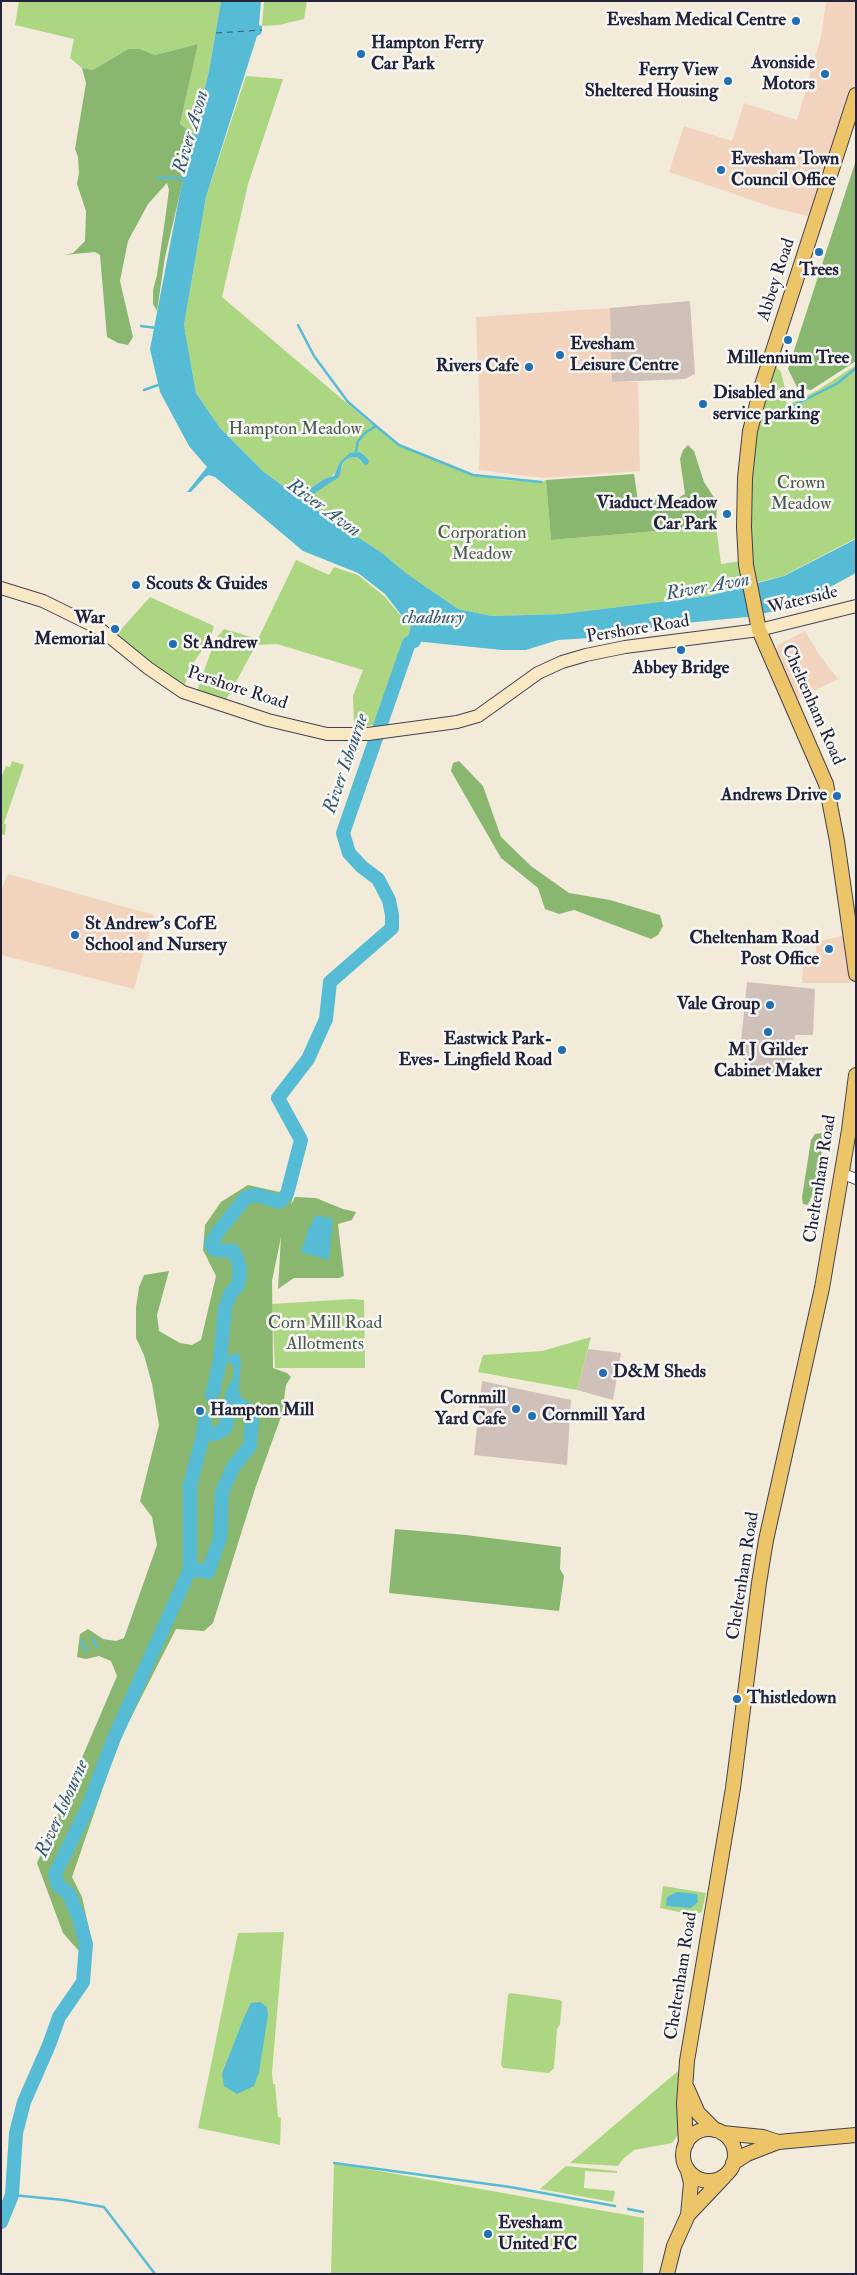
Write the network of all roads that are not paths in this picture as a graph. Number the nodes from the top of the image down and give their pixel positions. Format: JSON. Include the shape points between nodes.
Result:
{"nodes":[{"id":1,"x":856,"y":95,"type":"edge"},
{"id":2,"x":1,"y":588,"type":"edge"},
{"id":3,"x":856,"y":606,"type":"edge"},
{"id":4,"x":759,"y":628,"type":"junction"},
{"id":5,"x":856,"y":974,"type":"edge"},
{"id":6,"x":856,"y":1075,"type":"edge"},
{"id":7,"x":841,"y":1173,"type":"junction"},
{"id":8,"x":856,"y":1179,"type":"edge"},
{"id":9,"x":686,"y":2085,"type":"junction"},
{"id":10,"x":718,"y":2132,"type":"junction"},
{"id":11,"x":856,"y":2135,"type":"edge"},
{"id":12,"x":778,"y":2142,"type":"junction"},
{"id":13,"x":686,"y":2144,"type":"junction"},
{"id":14,"x":729,"y":2169,"type":"junction"},
{"id":15,"x":688,"y":2171,"type":"junction"},
{"id":16,"x":688,"y":2215,"type":"junction"},
{"id":17,"x":667,"y":2274,"type":"edge"}],
"edges":[{"from":1,"to":4,"type":"main road","name":"Abbey Road","via":[[750,431],[744,478],[744,527],[746,564]]},
{"from":2,"to":4,"type":"main road","name":"Pershore Road","via":[[43,600],[93,625],[174,687],[193,696],[268,720],[327,734],[368,734],[457,722],[478,716],[538,673],[562,662],[635,646]]},
{"from":3,"to":4,"type":"main road","name":"Waterside"},
{"from":4,"to":5,"type":"main road","name":"Cheltenham Road","via":[[826,784]]},
{"from":6,"to":7,"type":"main road","name":"Cheltenham Road"},
{"from":7,"to":8,"type":"street"},
{"from":7,"to":9,"type":"main road","name":"Cheltenham Road","via":[[822,1288],[766,1540],[733,1788],[687,2061]]},
{"from":9,"to":10,"type":"main road","name":"Cheltenham Road","via":[[698,2113]]},
{"from":9,"to":13,"type":"main road","name":"Cheltenham Road"},
{"from":10,"to":12,"type":"main road"},
{"from":10,"to":13,"type":"main road","via":[[700,2131]]},
{"from":10,"to":14,"type":"main road","via":[[733,2146]]},
{"from":11,"to":12,"type":"main road"},
{"from":12,"to":14,"type":"main road","via":[[747,2154]]},
{"from":13,"to":15,"type":"main road","via":[[684,2161]]},
{"from":14,"to":15,"type":"main road","via":[[710,2181]]},
{"from":14,"to":16,"type":"main road"},
{"from":15,"to":16,"type":"main road","via":[[691,2183]]},
{"from":16,"to":17,"type":"main road","via":[[674,2246]]}]}
